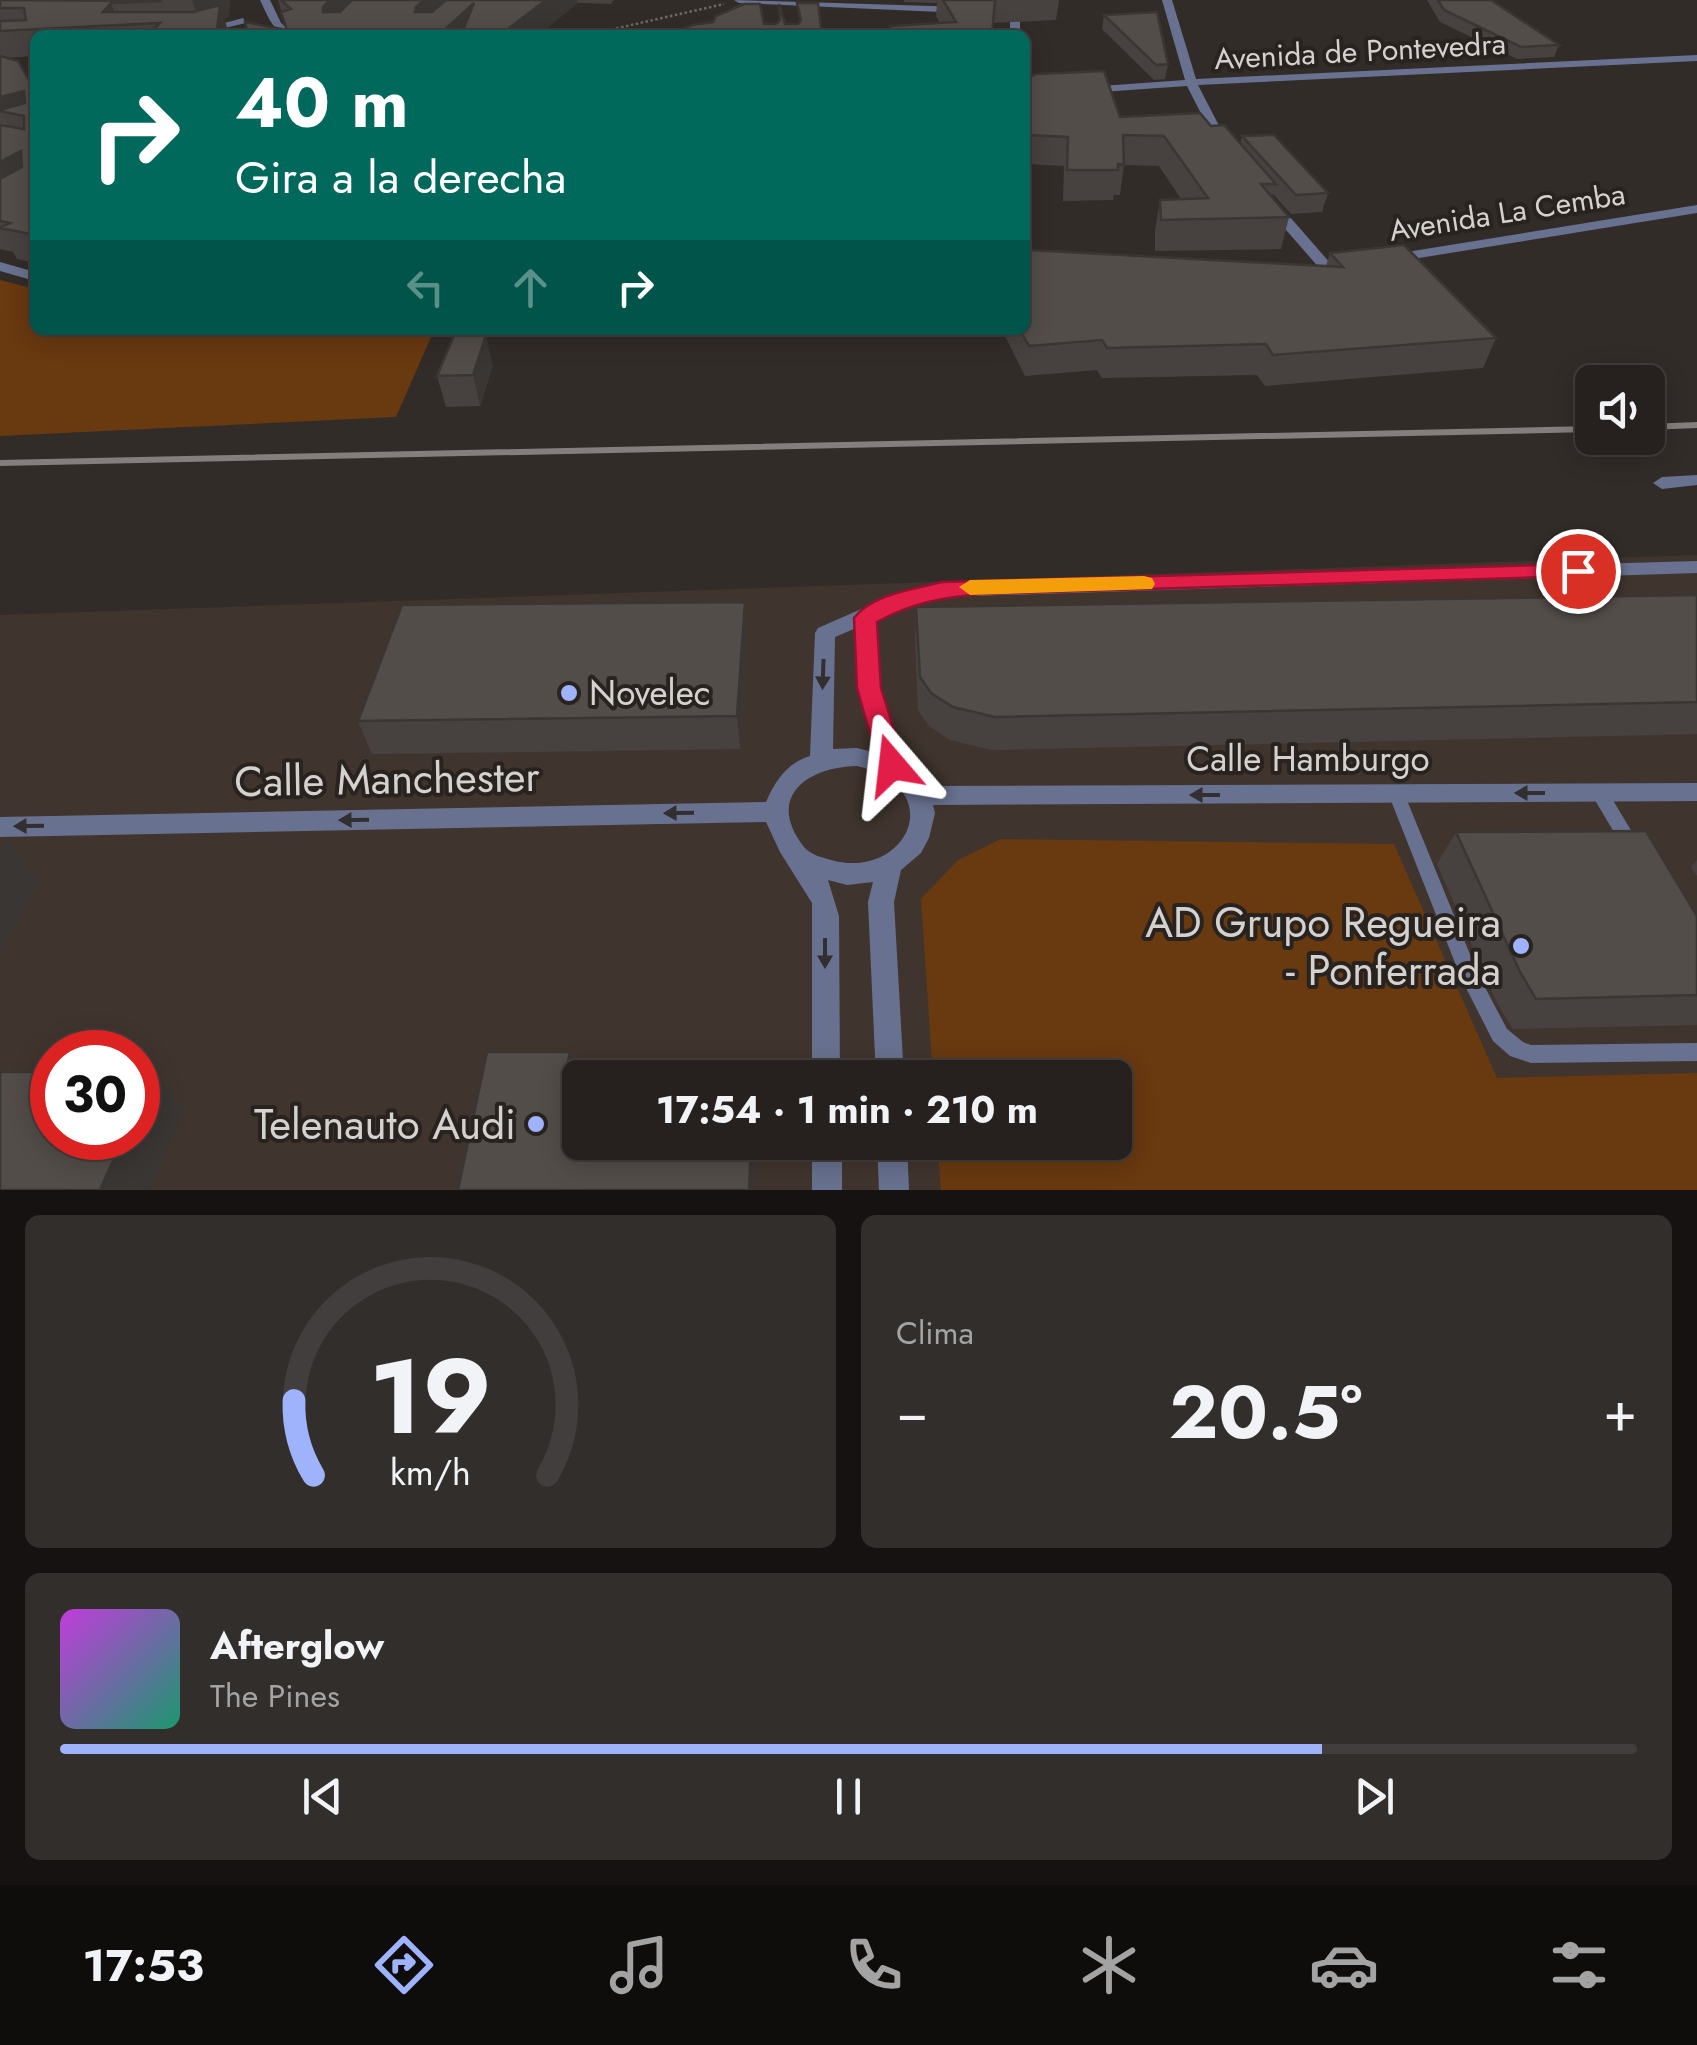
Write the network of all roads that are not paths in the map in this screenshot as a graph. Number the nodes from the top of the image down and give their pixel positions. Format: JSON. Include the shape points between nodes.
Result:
{"nodes":[{"id":1,"x":265,"y":0,"type":"edge"},
{"id":2,"x":738,"y":0,"type":"edge"},
{"id":3,"x":1015,"y":0,"type":"edge"},
{"id":4,"x":1167,"y":0,"type":"edge"},
{"id":5,"x":969,"y":10,"type":"edge"},
{"id":6,"x":1000,"y":12,"type":"dead end"},
{"id":7,"x":1015,"y":13,"type":"junction"},
{"id":8,"x":192,"y":30,"type":"edge"},
{"id":9,"x":223,"y":30,"type":"edge"},
{"id":10,"x":279,"y":30,"type":"edge"},
{"id":11,"x":1015,"y":30,"type":"edge"},
{"id":12,"x":1697,"y":58,"type":"edge"},
{"id":13,"x":1192,"y":85,"type":"junction"},
{"id":14,"x":1065,"y":91,"type":"edge"},
{"id":15,"x":1228,"y":155,"type":"edge"},
{"id":16,"x":1265,"y":197,"type":"edge"},
{"id":17,"x":1697,"y":209,"type":"edge"},
{"id":18,"x":1378,"y":261,"type":"edge"},
{"id":19,"x":0,"y":266,"type":"edge"},
{"id":20,"x":1308,"y":266,"type":"edge"},
{"id":21,"x":30,"y":275,"type":"edge"},
{"id":22,"x":1697,"y":480,"type":"edge"},
{"id":23,"x":1662,"y":483,"type":"dead end"},
{"id":24,"x":1697,"y":568,"type":"edge"},
{"id":25,"x":866,"y":618,"type":"junction"},
{"id":26,"x":821,"y":759,"type":"junction"},
{"id":27,"x":892,"y":765,"type":"junction"},
{"id":28,"x":1599,"y":792,"type":"junction"},
{"id":29,"x":1697,"y":792,"type":"edge"},
{"id":30,"x":1396,"y":794,"type":"junction"},
{"id":31,"x":920,"y":796,"type":"junction"},
{"id":32,"x":776,"y":812,"type":"junction"},
{"id":33,"x":0,"y":827,"type":"edge"},
{"id":34,"x":1638,"y":858,"type":"edge"},
{"id":35,"x":803,"y":861,"type":"junction"},
{"id":36,"x":889,"y":866,"type":"junction"},
{"id":37,"x":1697,"y":1052,"type":"edge"},
{"id":38,"x":826,"y":1060,"type":"edge"},
{"id":39,"x":889,"y":1060,"type":"edge"},
{"id":40,"x":827,"y":1160,"type":"edge"},
{"id":41,"x":893,"y":1160,"type":"edge"},
{"id":42,"x":827,"y":1190,"type":"edge"},
{"id":43,"x":894,"y":1190,"type":"edge"}],
"edges":[{"from":1,"to":10,"type":"street"},
{"from":2,"to":5,"type":"street"},
{"from":3,"to":7,"type":"street"},
{"from":4,"to":13,"type":"street"},
{"from":6,"to":7,"type":"street"},
{"from":7,"to":11,"type":"street"},
{"from":8,"to":9,"type":"street","via":[[245,17]]},
{"from":12,"to":13,"type":"street","name":"Avenida de Pontevedra"},
{"from":13,"to":14,"type":"street","name":"Avenida de Pontevedra"},
{"from":13,"to":15,"type":"street"},
{"from":16,"to":20,"type":"street","via":[[1334,266]]},
{"from":17,"to":18,"type":"street","name":"Avenida La Cemba"},
{"from":19,"to":21,"type":"street"},
{"from":22,"to":23,"type":"street"},
{"from":24,"to":25,"type":"street","via":[[982,586],[898,601]]},
{"from":25,"to":26,"type":"street","one_way":true,"via":[[825,634]]},
{"from":25,"to":27,"type":"street","via":[[869,688]]},
{"from":26,"to":27,"type":"street","via":[[857,755]]},
{"from":26,"to":32,"type":"street","via":[[788,782]]},
{"from":27,"to":31,"type":"street"},
{"from":28,"to":29,"type":"street","name":"Calle Hamburgo"},
{"from":28,"to":30,"type":"street","name":"Calle Hamburgo","one_way":true},
{"from":28,"to":34,"type":"lane"},
{"from":30,"to":31,"type":"street","name":"Calle Hamburgo","one_way":true},
{"from":30,"to":37,"type":"lane","via":[[1500,1035],[1531,1054]]},
{"from":31,"to":36,"type":"street","via":[[922,828],[912,848]]},
{"from":32,"to":33,"type":"street","name":"Calle Manchester","one_way":true},
{"from":32,"to":35,"type":"street","via":[[781,836]]},
{"from":35,"to":36,"type":"street","via":[[850,874]]},
{"from":35,"to":38,"type":"street","one_way":true,"via":[[825,902]]},
{"from":36,"to":39,"type":"street","via":[[881,902]]},
{"from":40,"to":42,"type":"street"},
{"from":41,"to":43,"type":"street"}]}
